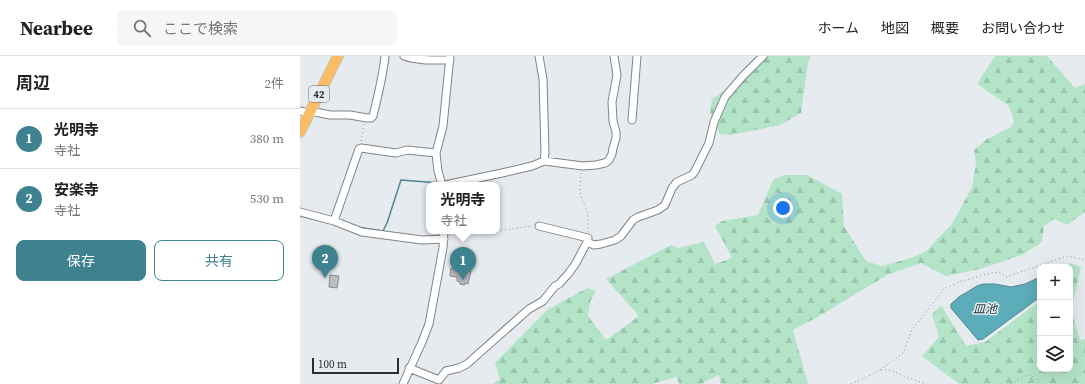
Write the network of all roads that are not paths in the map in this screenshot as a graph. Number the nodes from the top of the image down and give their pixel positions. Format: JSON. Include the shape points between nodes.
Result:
{"nodes":[{"id":1,"x":338,"y":56,"type":"edge"},
{"id":2,"x":385,"y":56,"type":"edge"},
{"id":3,"x":404,"y":56,"type":"edge"},
{"id":4,"x":539,"y":56,"type":"edge"},
{"id":5,"x":614,"y":56,"type":"edge"},
{"id":6,"x":637,"y":56,"type":"edge"},
{"id":7,"x":763,"y":56,"type":"edge"},
{"id":8,"x":450,"y":58,"type":"edge"},
{"id":9,"x":306,"y":112,"type":"edge"},
{"id":10,"x":632,"y":120,"type":"dead end"},
{"id":11,"x":300,"y":132,"type":"edge"},
{"id":12,"x":436,"y":154,"type":"junction"},
{"id":13,"x":544,"y":161,"type":"junction"},
{"id":14,"x":443,"y":182,"type":"edge"},
{"id":15,"x":458,"y":182,"type":"edge"},
{"id":16,"x":300,"y":212,"type":"edge"},
{"id":17,"x":334,"y":221,"type":"junction"},
{"id":18,"x":539,"y":226,"type":"road end"},
{"id":19,"x":444,"y":235,"type":"edge"},
{"id":20,"x":587,"y":240,"type":"junction"},
{"id":21,"x":409,"y":368,"type":"junction"},
{"id":22,"x":403,"y":384,"type":"edge"}],
"edges":[{"from":1,"to":9,"type":"highway","number":"42"},
{"from":2,"to":9,"type":"street","via":[[384,70],[371,118]]},
{"from":3,"to":8,"type":"street","via":[[419,60]]},
{"from":4,"to":13,"type":"street","via":[[543,79]]},
{"from":5,"to":13,"type":"street","via":[[617,75],[612,102],[616,138],[609,160],[605,163],[582,166]]},
{"from":6,"to":10,"type":"street"},
{"from":7,"to":20,"type":"street","via":[[726,98],[714,122],[710,143],[695,171],[677,182],[665,205],[633,220],[615,240],[594,245]]},
{"from":8,"to":12,"type":"street","via":[[443,126]]},
{"from":9,"to":11,"type":"highway","number":"42"},
{"from":12,"to":14,"type":"street","via":[[438,171]]},
{"from":12,"to":17,"type":"street","via":[[407,150],[396,153],[359,149]]},
{"from":13,"to":15,"type":"street"},
{"from":16,"to":17,"type":"street"},
{"from":17,"to":19,"type":"street","via":[[362,232],[422,240]]},
{"from":18,"to":20,"type":"street"},
{"from":19,"to":21,"type":"street","via":[[429,324]]},
{"from":20,"to":21,"type":"street","via":[[569,274],[555,286],[545,300],[529,309],[463,367],[446,371],[439,380]]},
{"from":21,"to":22,"type":"street"}]}
